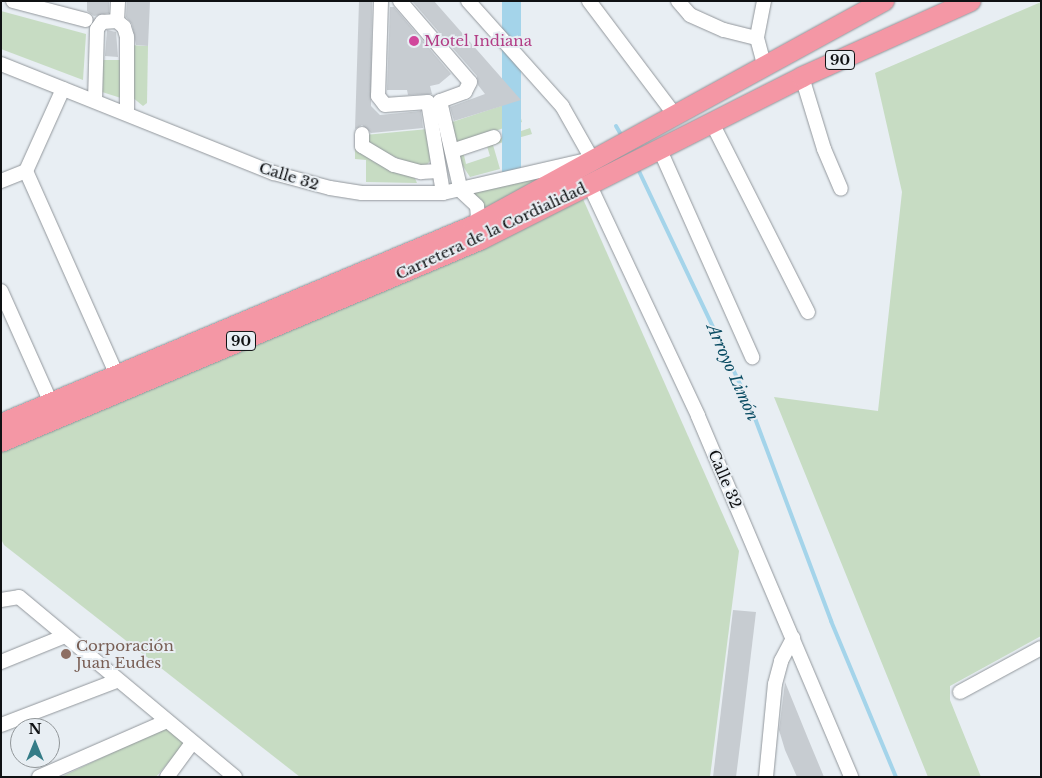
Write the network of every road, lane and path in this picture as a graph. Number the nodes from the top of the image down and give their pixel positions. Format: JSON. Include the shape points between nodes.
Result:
{"nodes":[{"id":1,"x":13,"y":1,"type":"edge"},
{"id":2,"x":118,"y":1,"type":"edge"},
{"id":3,"x":381,"y":1,"type":"edge"},
{"id":4,"x":400,"y":1,"type":"edge"},
{"id":5,"x":468,"y":1,"type":"edge"},
{"id":6,"x":589,"y":1,"type":"edge"},
{"id":7,"x":678,"y":1,"type":"edge"},
{"id":8,"x":764,"y":1,"type":"edge"},
{"id":9,"x":884,"y":1,"type":"edge"},
{"id":10,"x":971,"y":1,"type":"edge"},
{"id":11,"x":86,"y":20,"type":"dead end"},
{"id":12,"x":117,"y":21,"type":"junction"},
{"id":13,"x":756,"y":38,"type":"junction"},
{"id":14,"x":1,"y":64,"type":"edge"},
{"id":15,"x":765,"y":68,"type":"junction"},
{"id":16,"x":802,"y":77,"type":"junction"},
{"id":17,"x":63,"y":89,"type":"junction"},
{"id":18,"x":95,"y":101,"type":"junction"},
{"id":19,"x":127,"y":113,"type":"junction"},
{"id":20,"x":675,"y":116,"type":"junction"},
{"id":21,"x":712,"y":123,"type":"junction"},
{"id":22,"x":362,"y":134,"type":"dead end"},
{"id":23,"x":494,"y":137,"type":"dead end"},
{"id":24,"x":452,"y":150,"type":"junction"},
{"id":25,"x":660,"y":150,"type":"junction"},
{"id":26,"x":598,"y":155,"type":"junction"},
{"id":27,"x":26,"y":171,"type":"junction"},
{"id":28,"x":440,"y":171,"type":"junction"},
{"id":29,"x":1,"y":181,"type":"edge"},
{"id":30,"x":590,"y":186,"type":"junction"},
{"id":31,"x":840,"y":189,"type":"dead end"},
{"id":32,"x":461,"y":191,"type":"junction"},
{"id":33,"x":443,"y":193,"type":"junction"},
{"id":34,"x":473,"y":226,"type":"junction"},
{"id":35,"x":1,"y":291,"type":"edge"},
{"id":36,"x":808,"y":312,"type":"dead end"},
{"id":37,"x":752,"y":357,"type":"dead end"},
{"id":38,"x":118,"y":375,"type":"junction"},
{"id":39,"x":51,"y":402,"type":"junction"},
{"id":40,"x":1,"y":424,"type":"edge"},
{"id":41,"x":1,"y":442,"type":"edge"},
{"id":42,"x":1,"y":600,"type":"edge"},
{"id":43,"x":65,"y":636,"type":"junction"},
{"id":44,"x":793,"y":638,"type":"junction"},
{"id":45,"x":1041,"y":648,"type":"edge"},
{"id":46,"x":1,"y":662,"type":"edge"},
{"id":47,"x":116,"y":681,"type":"junction"},
{"id":48,"x":960,"y":692,"type":"dead end"},
{"id":49,"x":167,"y":722,"type":"junction"},
{"id":50,"x":1,"y":725,"type":"edge"},
{"id":51,"x":192,"y":743,"type":"junction"},
{"id":52,"x":39,"y":777,"type":"edge"},
{"id":53,"x":167,"y":777,"type":"edge"},
{"id":54,"x":235,"y":777,"type":"edge"},
{"id":55,"x":766,"y":777,"type":"edge"},
{"id":56,"x":851,"y":777,"type":"edge"}],
"edges":[{"from":1,"to":11,"type":"street"},
{"from":2,"to":12,"type":"street"},
{"from":3,"to":28,"type":"street","via":[[378,96],[385,105],[428,102]]},
{"from":4,"to":24,"type":"street","via":[[470,82],[465,92],[440,101]]},
{"from":5,"to":26,"type":"street","via":[[562,106]]},
{"from":6,"to":20,"type":"street"},
{"from":7,"to":13,"type":"street","via":[[690,15],[724,30]]},
{"from":8,"to":13,"type":"street"},
{"from":9,"to":15,"type":"highway","name":"Carretera de la Cordialidad","number":"90"},
{"from":10,"to":16,"type":"highway","name":"Carretera de la Cordialidad","number":"90"},
{"from":12,"to":18,"type":"street","via":[[102,22],[97,29]]},
{"from":12,"to":19,"type":"street","via":[[126,33]]},
{"from":13,"to":15,"type":"street"},
{"from":14,"to":17,"type":"street","name":"Calle 32"},
{"from":15,"to":20,"type":"highway","name":"Carretera de la Cordialidad","number":"90"},
{"from":16,"to":21,"type":"highway","name":"Carretera de la Cordialidad","number":"90"},
{"from":16,"to":31,"type":"street"},
{"from":17,"to":18,"type":"street","name":"Calle 32"},
{"from":17,"to":27,"type":"street"},
{"from":18,"to":19,"type":"street","name":"Calle 32"},
{"from":19,"to":33,"type":"street","name":"Calle 32","via":[[220,153],[302,181],[362,193]]},
{"from":20,"to":26,"type":"highway","name":"Carretera de la Cordialidad","number":"90"},
{"from":21,"to":25,"type":"highway","name":"Carretera de la Cordialidad","number":"90"},
{"from":21,"to":36,"type":"street"},
{"from":22,"to":28,"type":"street","via":[[362,146],[394,165],[421,172]]},
{"from":23,"to":24,"type":"street"},
{"from":24,"to":32,"type":"street"},
{"from":25,"to":30,"type":"highway","name":"Carretera de la Cordialidad","number":"90"},
{"from":25,"to":37,"type":"street"},
{"from":26,"to":32,"type":"street","name":"Calle 32"},
{"from":26,"to":34,"type":"highway","name":"Carretera de la Cordialidad","number":"90"},
{"from":27,"to":29,"type":"street"},
{"from":27,"to":38,"type":"street"},
{"from":28,"to":33,"type":"street"},
{"from":30,"to":41,"type":"highway","name":"Carretera de la Cordialidad","number":"90","via":[[480,240]]},
{"from":30,"to":44,"type":"street","name":"Calle 32","via":[[698,416]]},
{"from":32,"to":33,"type":"street","name":"Calle 32"},
{"from":32,"to":34,"type":"street","via":[[477,206],[478,217]]},
{"from":34,"to":38,"type":"highway","name":"Carretera de la Cordialidad","number":"90"},
{"from":35,"to":39,"type":"street"},
{"from":38,"to":39,"type":"highway","name":"Carretera de la Cordialidad","number":"90"},
{"from":39,"to":40,"type":"highway","name":"Carretera de la Cordialidad","number":"90"},
{"from":42,"to":43,"type":"street","via":[[18,597]]},
{"from":43,"to":46,"type":"street"},
{"from":43,"to":47,"type":"street"},
{"from":44,"to":55,"type":"street","via":[[781,661],[775,684]]},
{"from":44,"to":56,"type":"street","name":"Calle 32"},
{"from":45,"to":48,"type":"street"},
{"from":47,"to":49,"type":"street"},
{"from":47,"to":50,"type":"street"},
{"from":49,"to":51,"type":"street"},
{"from":49,"to":52,"type":"street"},
{"from":51,"to":53,"type":"street"},
{"from":51,"to":54,"type":"street"}]}
